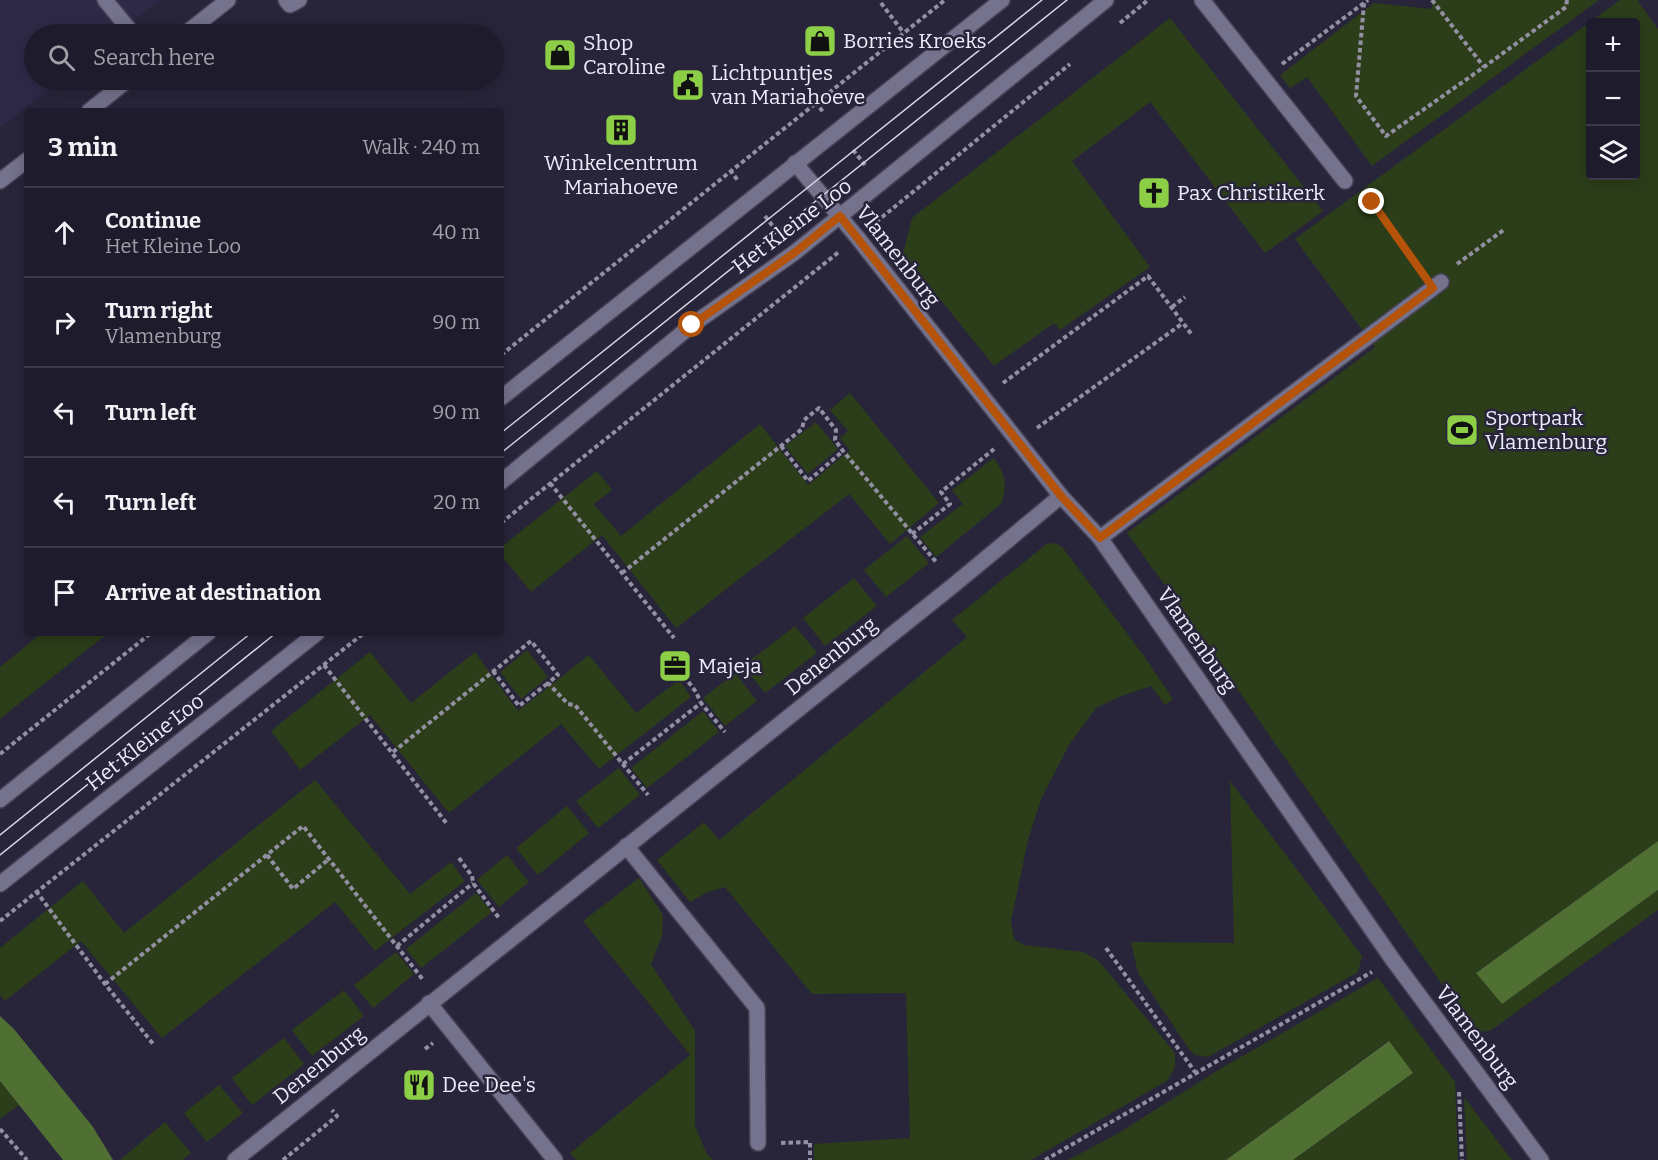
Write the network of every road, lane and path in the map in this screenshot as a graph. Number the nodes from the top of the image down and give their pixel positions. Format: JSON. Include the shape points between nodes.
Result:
{"nodes":[{"id":1,"x":105,"y":0,"type":"edge"},
{"id":2,"x":228,"y":0,"type":"edge"},
{"id":3,"x":286,"y":0,"type":"edge"},
{"id":4,"x":299,"y":0,"type":"edge"},
{"id":5,"x":945,"y":0,"type":"edge"},
{"id":6,"x":1002,"y":0,"type":"edge"},
{"id":7,"x":1106,"y":0,"type":"edge"},
{"id":8,"x":1202,"y":0,"type":"edge"},
{"id":9,"x":1432,"y":0,"type":"edge"},
{"id":10,"x":1567,"y":0,"type":"edge"},
{"id":11,"x":1366,"y":2,"type":"edge"},
{"id":12,"x":881,"y":3,"type":"dead end"},
{"id":13,"x":125,"y":24,"type":"edge"},
{"id":14,"x":198,"y":24,"type":"edge"},
{"id":15,"x":903,"y":32,"type":"junction"},
{"id":16,"x":1484,"y":67,"type":"junction"},
{"id":17,"x":1264,"y":78,"type":"junction"},
{"id":18,"x":115,"y":90,"type":"edge"},
{"id":19,"x":815,"y":102,"type":"junction"},
{"id":20,"x":92,"y":108,"type":"edge"},
{"id":21,"x":837,"y":130,"type":"junction"},
{"id":22,"x":24,"y":162,"type":"edge"},
{"id":23,"x":795,"y":163,"type":"junction"},
{"id":24,"x":730,"y":170,"type":"junction"},
{"id":25,"x":1345,"y":181,"type":"dead end"},
{"id":26,"x":0,"y":182,"type":"edge"},
{"id":27,"x":880,"y":185,"type":"junction"},
{"id":28,"x":751,"y":198,"type":"junction"},
{"id":29,"x":1372,"y":202,"type":"dead end"},
{"id":30,"x":896,"y":206,"type":"dead end"},
{"id":31,"x":840,"y":216,"type":"junction"},
{"id":32,"x":1504,"y":229,"type":"dead end"},
{"id":33,"x":794,"y":253,"type":"junction"},
{"id":34,"x":811,"y":275,"type":"dead end"},
{"id":35,"x":1437,"y":285,"type":"junction"},
{"id":36,"x":1185,"y":297,"type":"dead end"},
{"id":37,"x":1172,"y":308,"type":"junction"},
{"id":38,"x":1183,"y":323,"type":"junction"},
{"id":39,"x":1192,"y":335,"type":"dead end"},
{"id":40,"x":504,"y":353,"type":"edge"},
{"id":41,"x":504,"y":397,"type":"edge"},
{"id":42,"x":983,"y":397,"type":"junction"},
{"id":43,"x":1037,"y":428,"type":"dead end"},
{"id":44,"x":1012,"y":435,"type":"junction"},
{"id":45,"x":781,"y":446,"type":"junction"},
{"id":46,"x":843,"y":451,"type":"junction"},
{"id":47,"x":504,"y":480,"type":"edge"},
{"id":48,"x":550,"y":483,"type":"dead end"},
{"id":49,"x":1061,"y":496,"type":"junction"},
{"id":50,"x":912,"y":534,"type":"junction"},
{"id":51,"x":1100,"y":538,"type":"junction"},
{"id":52,"x":937,"y":563,"type":"dead end"},
{"id":53,"x":622,"y":573,"type":"junction"},
{"id":54,"x":147,"y":636,"type":"edge"},
{"id":55,"x":204,"y":636,"type":"edge"},
{"id":56,"x":313,"y":636,"type":"edge"},
{"id":57,"x":360,"y":636,"type":"edge"},
{"id":58,"x":674,"y":638,"type":"dead end"},
{"id":59,"x":324,"y":665,"type":"junction"},
{"id":60,"x":493,"y":671,"type":"junction"},
{"id":61,"x":684,"y":676,"type":"dead end"},
{"id":62,"x":548,"y":683,"type":"junction"},
{"id":63,"x":701,"y":703,"type":"junction"},
{"id":64,"x":725,"y":732,"type":"dead end"},
{"id":65,"x":393,"y":752,"type":"junction"},
{"id":66,"x":0,"y":754,"type":"edge"},
{"id":67,"x":623,"y":764,"type":"junction"},
{"id":68,"x":648,"y":795,"type":"dead end"},
{"id":69,"x":0,"y":800,"type":"edge"},
{"id":70,"x":447,"y":824,"type":"dead end"},
{"id":71,"x":626,"y":846,"type":"junction"},
{"id":72,"x":267,"y":855,"type":"junction"},
{"id":73,"x":459,"y":858,"type":"dead end"},
{"id":74,"x":329,"y":859,"type":"junction"},
{"id":75,"x":473,"y":883,"type":"junction"},
{"id":76,"x":0,"y":884,"type":"edge"},
{"id":77,"x":36,"y":891,"type":"junction"},
{"id":78,"x":499,"y":918,"type":"dead end"},
{"id":79,"x":0,"y":921,"type":"edge"},
{"id":80,"x":397,"y":946,"type":"junction"},
{"id":81,"x":1106,"y":948,"type":"dead end"},
{"id":82,"x":1393,"y":960,"type":"junction"},
{"id":83,"x":105,"y":984,"type":"junction"},
{"id":84,"x":433,"y":1000,"type":"junction"},
{"id":85,"x":450,"y":1029,"type":"junction"},
{"id":86,"x":154,"y":1045,"type":"dead end"},
{"id":87,"x":425,"y":1049,"type":"dead end"},
{"id":88,"x":1195,"y":1072,"type":"junction"},
{"id":89,"x":1459,"y":1091,"type":"dead end"},
{"id":90,"x":0,"y":1129,"type":"edge"},
{"id":91,"x":758,"y":1143,"type":"joint"},
{"id":92,"x":243,"y":1158,"type":"edge"},
{"id":93,"x":27,"y":1160,"type":"edge"},
{"id":94,"x":555,"y":1160,"type":"edge"},
{"id":95,"x":810,"y":1160,"type":"edge"},
{"id":96,"x":1045,"y":1160,"type":"edge"},
{"id":97,"x":1462,"y":1160,"type":"edge"},
{"id":98,"x":1541,"y":1160,"type":"edge"}],
"edges":[{"from":1,"to":13,"type":"street"},
{"from":2,"to":14,"type":"street"},
{"from":3,"to":4,"type":"street","via":[[290,5]]},
{"from":5,"to":15,"type":"path"},
{"from":6,"to":21,"type":"street"},
{"from":7,"to":27,"type":"street","name":"Het Kleine Loo"},
{"from":8,"to":17,"type":"street"},
{"from":9,"to":16,"type":"path"},
{"from":10,"to":16,"type":"path","via":[[1566,7]]},
{"from":11,"to":16,"type":"path","via":[[1356,96],[1386,136]]},
{"from":11,"to":17,"type":"path"},
{"from":12,"to":15,"type":"path"},
{"from":15,"to":19,"type":"path"},
{"from":17,"to":25,"type":"street"},
{"from":18,"to":20,"type":"street"},
{"from":19,"to":21,"type":"path"},
{"from":19,"to":24,"type":"path"},
{"from":21,"to":23,"type":"street"},
{"from":21,"to":27,"type":"path"},
{"from":22,"to":26,"type":"street"},
{"from":23,"to":28,"type":"street"},
{"from":23,"to":31,"type":"street","name":"Vlamenburg"},
{"from":24,"to":28,"type":"path"},
{"from":24,"to":40,"type":"path"},
{"from":27,"to":30,"type":"path"},
{"from":27,"to":31,"type":"street","name":"Het Kleine Loo"},
{"from":28,"to":33,"type":"path"},
{"from":28,"to":41,"type":"street"},
{"from":29,"to":35,"type":"path"},
{"from":31,"to":33,"type":"street","name":"Het Kleine Loo"},
{"from":31,"to":42,"type":"street","name":"Vlamenburg"},
{"from":32,"to":35,"type":"path","via":[[1447,271]]},
{"from":33,"to":34,"type":"path"},
{"from":33,"to":47,"type":"street","name":"Het Kleine Loo","via":[[692,325]]},
{"from":35,"to":51,"type":"street"},
{"from":36,"to":37,"type":"path"},
{"from":37,"to":38,"type":"path"},
{"from":37,"to":42,"type":"path","via":[[1148,276]]},
{"from":38,"to":39,"type":"path"},
{"from":38,"to":43,"type":"path"},
{"from":42,"to":44,"type":"street","name":"Vlamenburg"},
{"from":44,"to":49,"type":"street","name":"Vlamenburg"},
{"from":44,"to":50,"type":"path","via":[[941,492],[950,504]]},
{"from":45,"to":46,"type":"path","via":[[808,481]]},
{"from":45,"to":46,"type":"path","via":[[819,408],[837,430],[835,440]]},
{"from":45,"to":53,"type":"path"},
{"from":46,"to":50,"type":"path"},
{"from":48,"to":53,"type":"path"},
{"from":49,"to":51,"type":"street","name":"Vlamenburg"},
{"from":49,"to":71,"type":"street","name":"Denenburg"},
{"from":50,"to":52,"type":"path"},
{"from":51,"to":82,"type":"street","name":"Vlamenburg"},
{"from":53,"to":58,"type":"path"},
{"from":54,"to":66,"type":"path"},
{"from":55,"to":69,"type":"street"},
{"from":56,"to":76,"type":"street","name":"Het Kleine Loo"},
{"from":57,"to":59,"type":"path"},
{"from":59,"to":65,"type":"path"},
{"from":59,"to":77,"type":"path"},
{"from":60,"to":62,"type":"path","via":[[519,706]]},
{"from":60,"to":62,"type":"path","via":[[531,641],[558,675]]},
{"from":60,"to":65,"type":"path"},
{"from":61,"to":63,"type":"path"},
{"from":62,"to":67,"type":"path","via":[[568,704],[575,705]]},
{"from":63,"to":64,"type":"path"},
{"from":63,"to":67,"type":"path"},
{"from":65,"to":70,"type":"path"},
{"from":67,"to":68,"type":"path"},
{"from":71,"to":84,"type":"street","name":"Denenburg"},
{"from":71,"to":91,"type":"street","via":[[757,1008]]},
{"from":72,"to":74,"type":"path","via":[[303,826]]},
{"from":72,"to":74,"type":"path","via":[[293,889]]},
{"from":72,"to":83,"type":"path"},
{"from":73,"to":75,"type":"path"},
{"from":74,"to":80,"type":"path"},
{"from":75,"to":78,"type":"path"},
{"from":75,"to":80,"type":"path"},
{"from":77,"to":79,"type":"path"},
{"from":77,"to":83,"type":"path"},
{"from":80,"to":84,"type":"path"},
{"from":81,"to":88,"type":"path"},
{"from":82,"to":88,"type":"path"},
{"from":82,"to":98,"type":"street","name":"Vlamenburg"},
{"from":83,"to":86,"type":"path"},
{"from":84,"to":85,"type":"street"},
{"from":84,"to":92,"type":"street","name":"Denenburg"},
{"from":85,"to":87,"type":"path"},
{"from":85,"to":94,"type":"street"},
{"from":88,"to":96,"type":"path"},
{"from":89,"to":97,"type":"path"},
{"from":90,"to":93,"type":"path"},
{"from":91,"to":95,"type":"path","via":[[810,1142]]}]}
